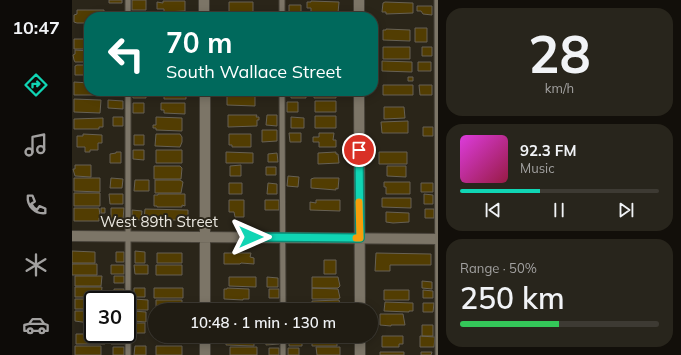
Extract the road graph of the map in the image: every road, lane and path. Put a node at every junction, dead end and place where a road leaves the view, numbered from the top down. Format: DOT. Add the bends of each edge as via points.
graph roads {
  1 [pos="128,0"];
  2 [pos="204,0"];
  3 [pos="282,0"];
  4 [pos="359,0"];
  5 [pos="437,0"];
  6 [pos="128,12"];
  7 [pos="204,12"];
  8 [pos="282,12"];
  9 [pos="359,12"];
  10 [pos="128,96"];
  11 [pos="205,96"];
  12 [pos="282,96"];
  13 [pos="359,96"];
  14 [pos="72,236"];
  15 [pos="128,236"];
  16 [pos="205,237"];
  17 [pos="283,237"];
  18 [pos="360,238"];
  19 [pos="438,239"];
  20 [pos="205,303"];
  21 [pos="283,303"];
  22 [pos="360,303"];
  23 [pos="205,343"];
  24 [pos="283,343"];
  25 [pos="360,343"];
  26 [pos="128,355"];
  27 [pos="205,355"];
  28 [pos="283,355"];
  29 [pos="360,355"];
  30 [pos="438,355"];
  1 -- 6 [label="lane"];
  2 -- 7 [label="street"];
  3 -- 8 [label="lane"];
  4 -- 9 [label="street"];
  5 -- 19 [label="lane"];
  10 -- 15 [label="lane"];
  11 -- 16 [label="street"];
  12 -- 17 [label="lane"];
  13 -- 18 [label="street"];
  14 -- 15 [label="street, West 89th Street"];
  15 -- 16 [label="street, West 89th Street"];
  15 -- 26 [label="lane"];
  16 -- 17 [label="street, West 89th Street"];
  16 -- 20 [label="street"];
  17 -- 18 [label="street, West 89th Street"];
  17 -- 21 [label="lane"];
  18 -- 19 [label="street, West 89th Street"];
  18 -- 22 [label="street"];
  19 -- 30 [label="lane"];
  23 -- 27 [label="street"];
  24 -- 28 [label="lane"];
  25 -- 29 [label="street"];
}
